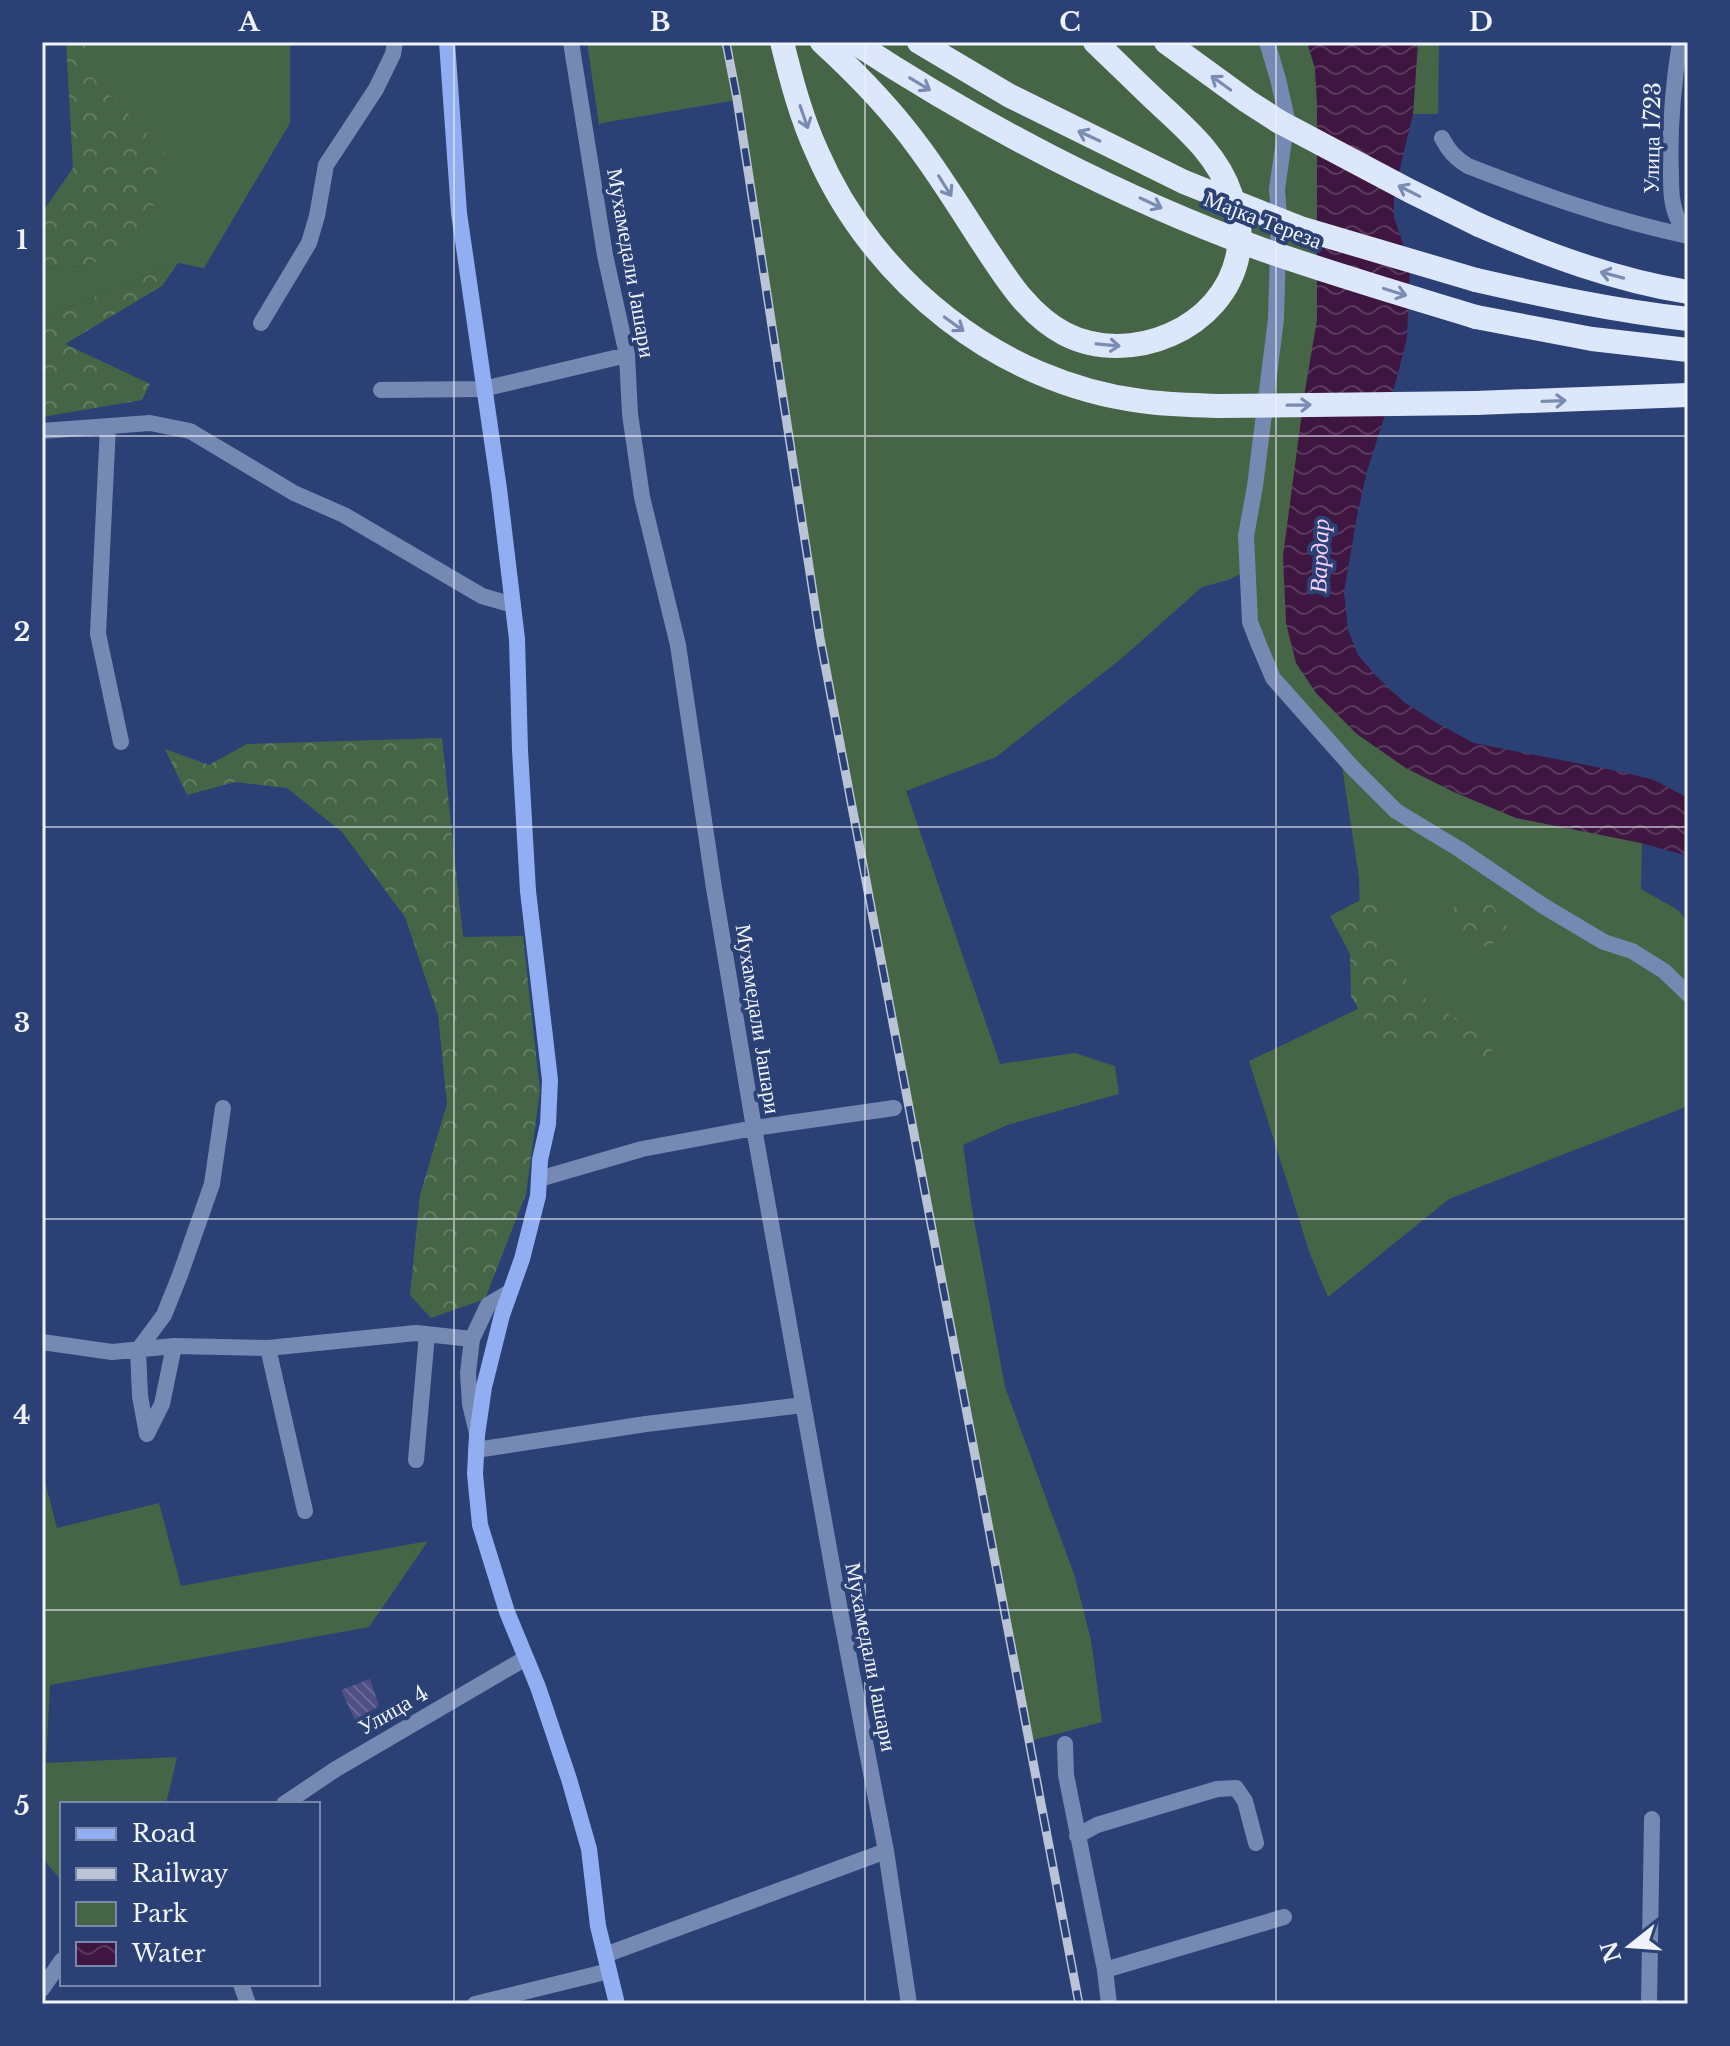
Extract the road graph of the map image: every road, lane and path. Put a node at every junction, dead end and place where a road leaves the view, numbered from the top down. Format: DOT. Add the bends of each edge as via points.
graph roads {
  1 [pos="395,42"];
  2 [pos="447,42"];
  3 [pos="571,42"];
  4 [pos="782,42"];
  5 [pos="822,42"];
  6 [pos="854,42"];
  7 [pos="919,42"];
  8 [pos="1095,42"];
  9 [pos="1166,42"];
  10 [pos="1267,42"];
  11 [pos="1680,42"];
  12 [pos="1442,138"];
  13 [pos="1688,234"];
  14 [pos="1688,292"];
  15 [pos="1688,319"];
  16 [pos="261,323"];
  17 [pos="1688,350"];
  18 [pos="627,355"];
  19 [pos="483,389"];
  20 [pos="381,390"];
  21 [pos="1688,395"];
  22 [pos="108,426"];
  23 [pos="42,431"];
  24 [pos="513,605"];
  25 [pos="121,742"];
  26 [pos="1688,994"];
  27 [pos="223,1108"];
  28 [pos="894,1108"];
  29 [pos="754,1128"];
  30 [pos="539,1179"];
  31 [pos="510,1292"];
  32 [pos="427,1334"];
  33 [pos="472,1339"];
  34 [pos="42,1342"];
  35 [pos="174,1346"];
  36 [pos="268,1348"];
  37 [pos="138,1350"];
  38 [pos="803,1405"];
  39 [pos="477,1443"];
  40 [pos="416,1460"];
  41 [pos="305,1511"];
  42 [pos="526,1658"];
  43 [pos="1065,1744"];
  44 [pos="287,1802"];
  45 [pos="1652,1819"];
  46 [pos="1077,1836"];
  47 [pos="1256,1843"];
  48 [pos="886,1851"];
  49 [pos="1284,1917"];
  50 [pos="60,1963"];
  51 [pos="607,1963"];
  52 [pos="1105,1970"];
  53 [pos="42,1989"];
  54 [pos="475,2004"];
  55 [pos="617,2004"];
  56 [pos="909,2004"];
  57 [pos="1109,2004"];
  58 [pos="1649,2004"];
  1 -- 16 [label="street" via="376,89 326,165 309,243"];
  2 -- 19 [label="main road" via="459,213"];
  3 -- 18 [label="street, Мухамедали Јашари" via="605,255"];
  4 -- 21 [label="highway, one-way, bridge" via="818,154 872,243 910,287 971,336 1055,378 1141,401 1221,406"];
  5 -- 8 [label="highway, one-way" via="898,120 1011,285 1038,315 1065,334 1099,345 1135,346 1186,326 1212,303 1234,270 1239,232 1231,194 1209,154"];
  6 -- 17 [label="highway, Мајка Тереза, one-way, bridge" via="1008,134 1164,210 1258,248 1476,317"];
  15 -- 7 [label="highway, Мајка Тереза, one-way, bridge" via="1551,298 1300,228 1184,182 1010,96"];
  14 -- 9 [label="highway, one-way, bridge" via="1583,267 1479,225 1278,121"];
  10 -- 26 [label="street" via="1287,119 1277,189 1276,319 1246,536 1250,622 1273,678 1396,811 1545,907 1664,971"];
  11 -- 13 [label="street, Улица 1723" via="1672,102 1671,182 1672,202"];
  12 -- 13 [label="street" via="1456,159 1476,169 1637,225"];
  18 -- 19 [label="street"];
  18 -- 29 [label="street, Мухамедали Јашари" via="642,497 678,645"];
  19 -- 20 [label="street"];
  19 -- 24 [label="main road"];
  22 -- 23 [label="street"];
  22 -- 24 [label="street" via="150,423 190,431 482,596"];
  22 -- 25 [label="street" via="98,634"];
  24 -- 30 [label="main road" via="528,891 550,1080"];
  27 -- 37 [label="street" via="212,1184 164,1315"];
  28 -- 29 [label="street"];
  29 -- 30 [label="street" via="642,1149"];
  29 -- 38 [label="street, Мухамедали Јашари"];
  30 -- 31 [label="main road"];
  31 -- 33 [label="street" via="488,1305"];
  31 -- 39 [label="main road" via="484,1387"];
  32 -- 33 [label="street"];
  32 -- 36 [label="street"];
  32 -- 40 [label="street"];
  33 -- 39 [label="street" via="468,1373"];
  34 -- 37 [label="street" via="112,1352"];
  35 -- 36 [label="street"];
  35 -- 37 [label="street"];
  35 -- 37 [label="street" via="162,1404 147,1434"];
  36 -- 41 [label="street"];
  38 -- 39 [label="street"];
  38 -- 48 [label="street, Мухамедали Јашари"];
  39 -- 42 [label="main road" via="480,1525"];
  42 -- 44 [label="street, Улица 4"];
  42 -- 51 [label="main road" via="589,1849"];
  43 -- 46 [label="street"];
  45 -- 58 [label="street"];
  46 -- 47 [label="street" via="1097,1825 1236,1788 1245,1801"];
  46 -- 52 [label="street"];
  48 -- 51 [label="street"];
  48 -- 56 [label="street, Мухамедали Јашари"];
  49 -- 52 [label="street"];
  50 -- 53 [label="street"];
  51 -- 54 [label="street"];
  51 -- 55 [label="main road"];
  52 -- 57 [label="street"];
}
